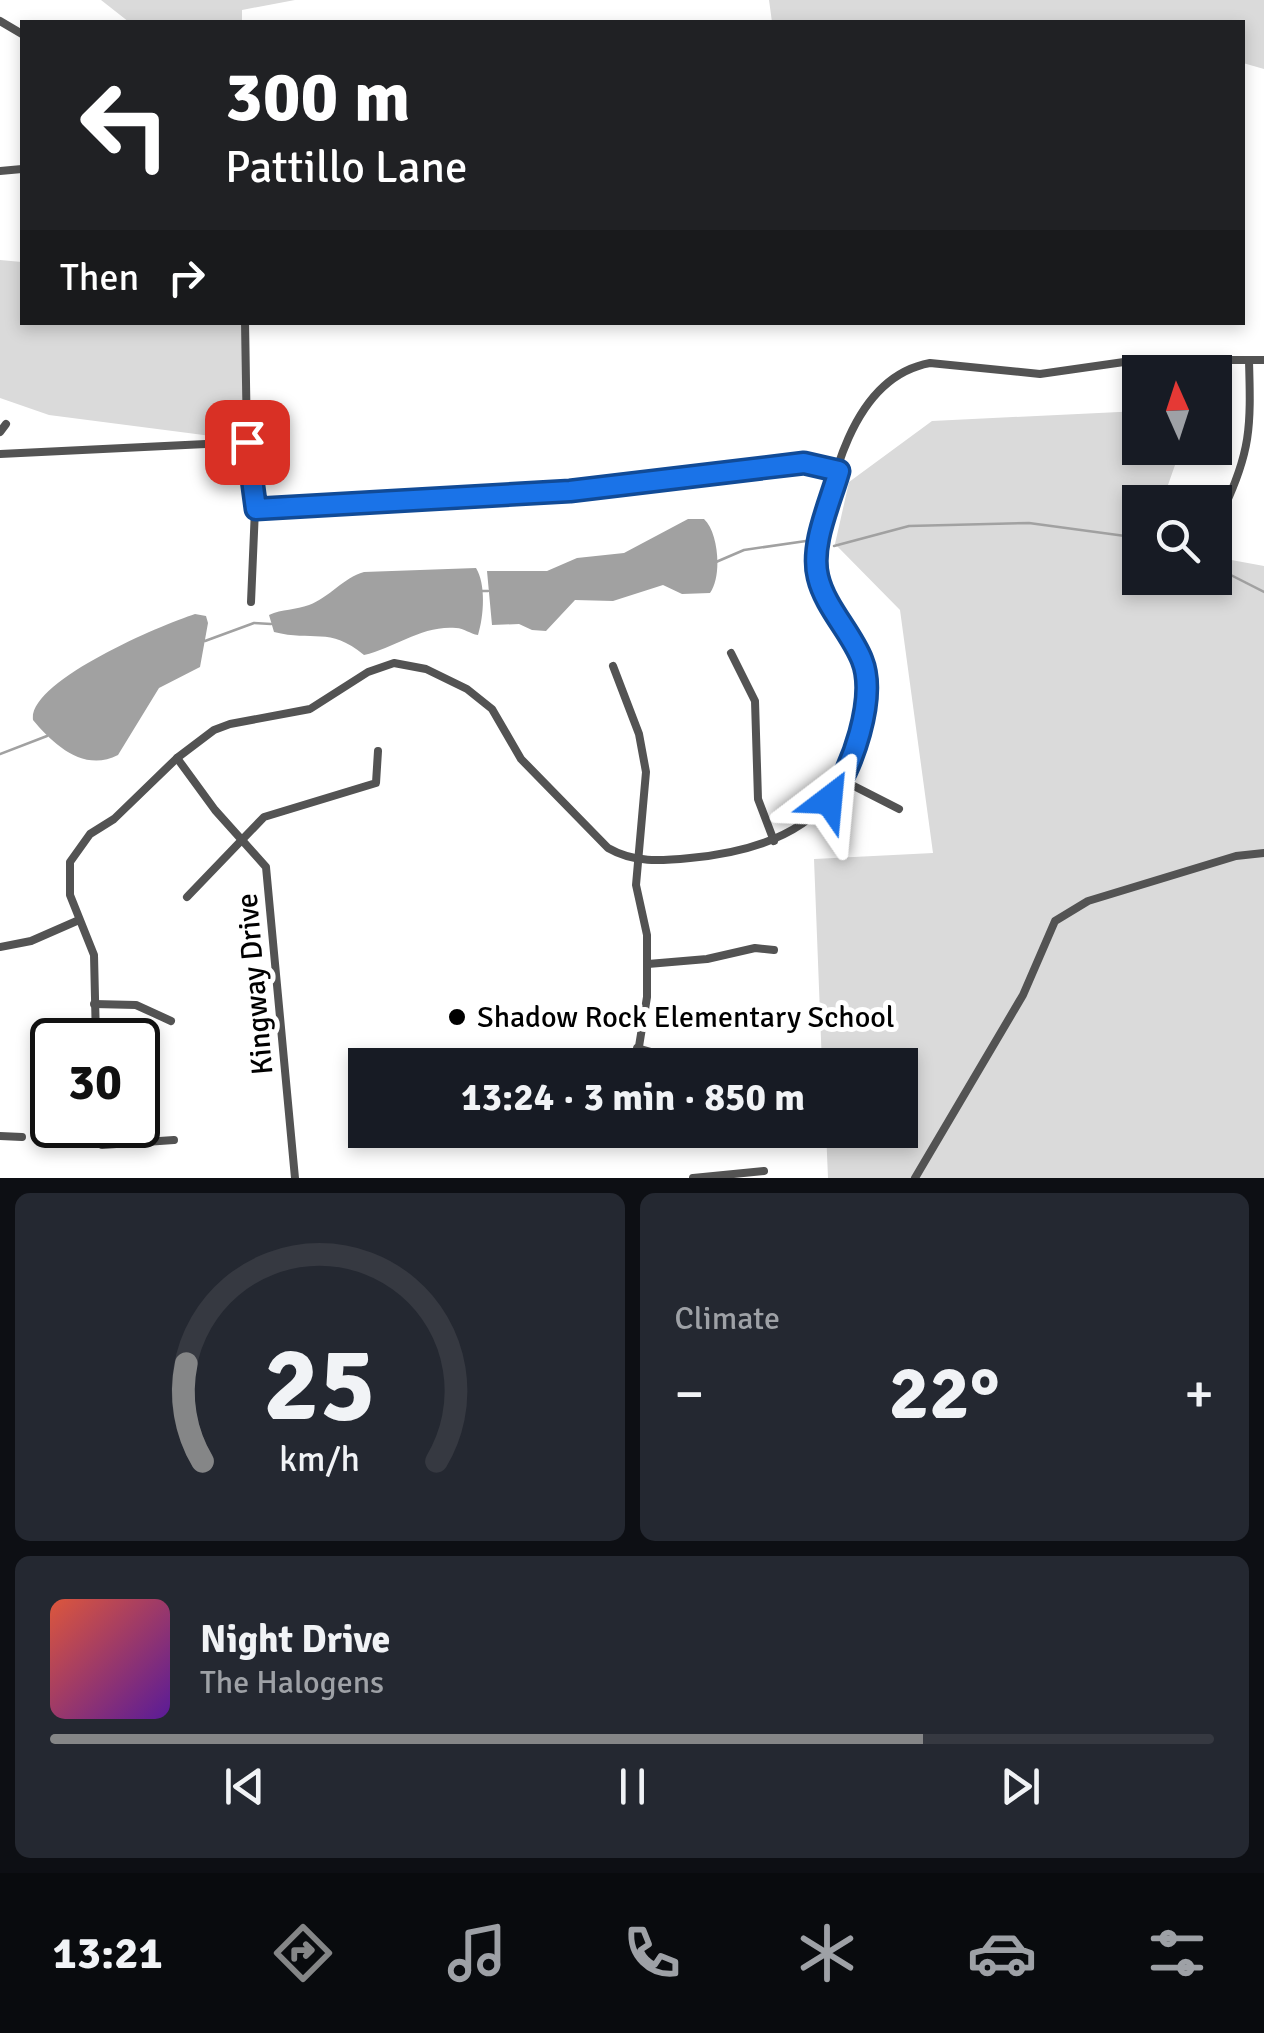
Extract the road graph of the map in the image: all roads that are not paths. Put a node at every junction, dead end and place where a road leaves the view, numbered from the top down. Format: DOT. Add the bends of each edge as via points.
graph roads {
  1 [pos="245,325"];
  2 [pos="1264,360"];
  3 [pos="1249,361"];
  4 [pos="247,442"];
  5 [pos="0,454"];
  6 [pos="839,471"];
  7 [pos="1232,491"];
  8 [pos="256,509"];
  9 [pos="251,602"];
  10 [pos="731,653"];
  11 [pos="613,666"];
  12 [pos="378,751"];
  13 [pos="177,758"];
  14 [pos="844,781"];
  15 [pos="898,809"];
  16 [pos="241,838"];
  17 [pos="774,841"];
  18 [pos="1264,854"];
  19 [pos="638,860"];
  20 [pos="187,897"];
  21 [pos="79,920"];
  22 [pos="0,947"];
  23 [pos="774,950"];
  24 [pos="648,964"];
  25 [pos="94,1004"];
  26 [pos="95,1018"];
  27 [pos="170,1021"];
  28 [pos="636,1048"];
  29 [pos="0,1136"];
  30 [pos="22,1136"];
  31 [pos="174,1140"];
  32 [pos="160,1141"];
  33 [pos="764,1172"];
  34 [pos="295,1178"];
  35 [pos="693,1178"];
  36 [pos="915,1178"];
  1 -- 4 [label="street"];
  2 -- 3 [label="street"];
  3 -- 6 [label="street" via="1138,360 1040,374 912,366 878,388 849,434"];
  3 -- 7 [label="street" via="1251,433"];
  4 -- 5 [label="street"];
  4 -- 8 [label="street"];
  6 -- 8 [label="street" via="804,463 570,491"];
  6 -- 14 [label="street" via="816,560 818,580 864,665 857,746"];
  8 -- 9 [label="street"];
  10 -- 17 [label="street" via="755,702 758,799"];
  11 -- 19 [label="street" via="644,755"];
  12 -- 16 [label="street" via="376,783 278,810"];
  13 -- 16 [label="street, Kingway Drive"];
  13 -- 19 [label="street" via="214,730 310,709 368,672 409,664 479,697 530,770 608,848"];
  13 -- 21 [label="street" via="76,850 68,881"];
  14 -- 15 [label="street"];
  14 -- 17 [label="street" via="802,825"];
  16 -- 20 [label="street"];
  16 -- 34 [label="street, Kingway Drive" via="268,876"];
  17 -- 19 [label="street" via="736,854"];
  18 -- 36 [label="street" via="1236,856 1088,901 1055,920 1024,995"];
  19 -- 24 [label="street"];
  21 -- 22 [label="street"];
  21 -- 25 [label="street" via="94,955"];
  23 -- 24 [label="street"];
  24 -- 28 [label="street"];
  25 -- 26 [label="street"];
  25 -- 27 [label="street" via="136,1004"];
  29 -- 30 [label="street"];
  31 -- 32 [label="street"];
  33 -- 35 [label="street"];
}
